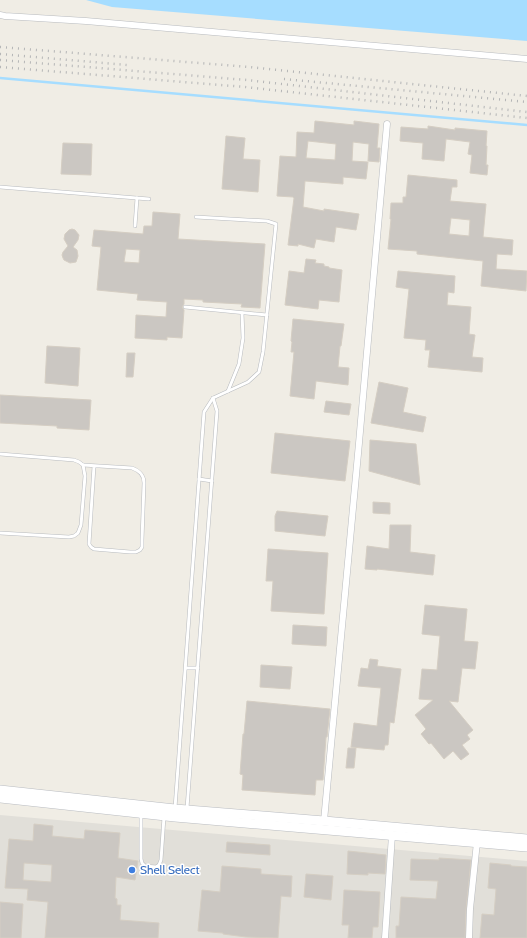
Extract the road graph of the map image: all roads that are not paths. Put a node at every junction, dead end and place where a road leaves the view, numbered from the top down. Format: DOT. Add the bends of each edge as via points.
graph roads {
  1 [pos="0,15"];
  2 [pos="527,59"];
  3 [pos="387,124"];
  4 [pos="0,187"];
  5 [pos="137,198"];
  6 [pos="149,199"];
  7 [pos="196,217"];
  8 [pos="135,226"];
  9 [pos="185,307"];
  10 [pos="242,313"];
  11 [pos="267,315"];
  12 [pos="228,391"];
  13 [pos="213,398"];
  14 [pos="0,454"];
  15 [pos="83,465"];
  16 [pos="94,466"];
  17 [pos="199,480"];
  18 [pos="212,481"];
  19 [pos="0,533"];
  20 [pos="186,668"];
  21 [pos="198,668"];
  22 [pos="0,790"];
  23 [pos="0,798"];
  24 [pos="141,813"];
  25 [pos="175,813"];
  26 [pos="187,814"];
  27 [pos="164,816"];
  28 [pos="323,825"];
  29 [pos="392,835"];
  30 [pos="527,839"];
  31 [pos="478,842"];
  32 [pos="527,847"];
  33 [pos="385,938"];
  34 [pos="469,938"];
  1 -- 2 [label="street"];
  3 -- 28 [label="street"];
  4 -- 5 [label="lane"];
  5 -- 6 [label="lane"];
  5 -- 8 [label="lane"];
  7 -- 11 [label="lane" via="267,221 276,224"];
  9 -- 10 [label="lane"];
  10 -- 11 [label="lane"];
  10 -- 12 [label="lane" via="243,338 239,364"];
  11 -- 12 [label="lane" via="259,372 248,382"];
  12 -- 13 [label="lane"];
  13 -- 17 [label="lane" via="204,412"];
  13 -- 18 [label="lane" via="218,411"];
  14 -- 15 [label="lane" via="74,460"];
  15 -- 16 [label="lane"];
  15 -- 19 [label="lane" via="82,518 78,533 69,537"];
  16 -- 16 [label="lane" via="132,468 143,475 140,550 130,552 91,547"];
  17 -- 18 [label="lane"];
  17 -- 20 [label="lane"];
  18 -- 21 [label="lane"];
  20 -- 21 [label="lane"];
  20 -- 25 [label="lane"];
  21 -- 26 [label="lane"];
  22 -- 25 [label="main road"];
  23 -- 24 [label="main road"];
  24 -- 27 [label="main road"];
  24 -- 27 [label="lane" via="141,859 145,866 156,867 161,860"];
  25 -- 26 [label="main road"];
  25 -- 27 [label="main road"];
  26 -- 28 [label="main road"];
  28 -- 29 [label="main road"];
  28 -- 30 [label="main road"];
  29 -- 31 [label="main road"];
  29 -- 33 [label="street"];
  31 -- 32 [label="main road"];
  31 -- 34 [label="street"];
}
